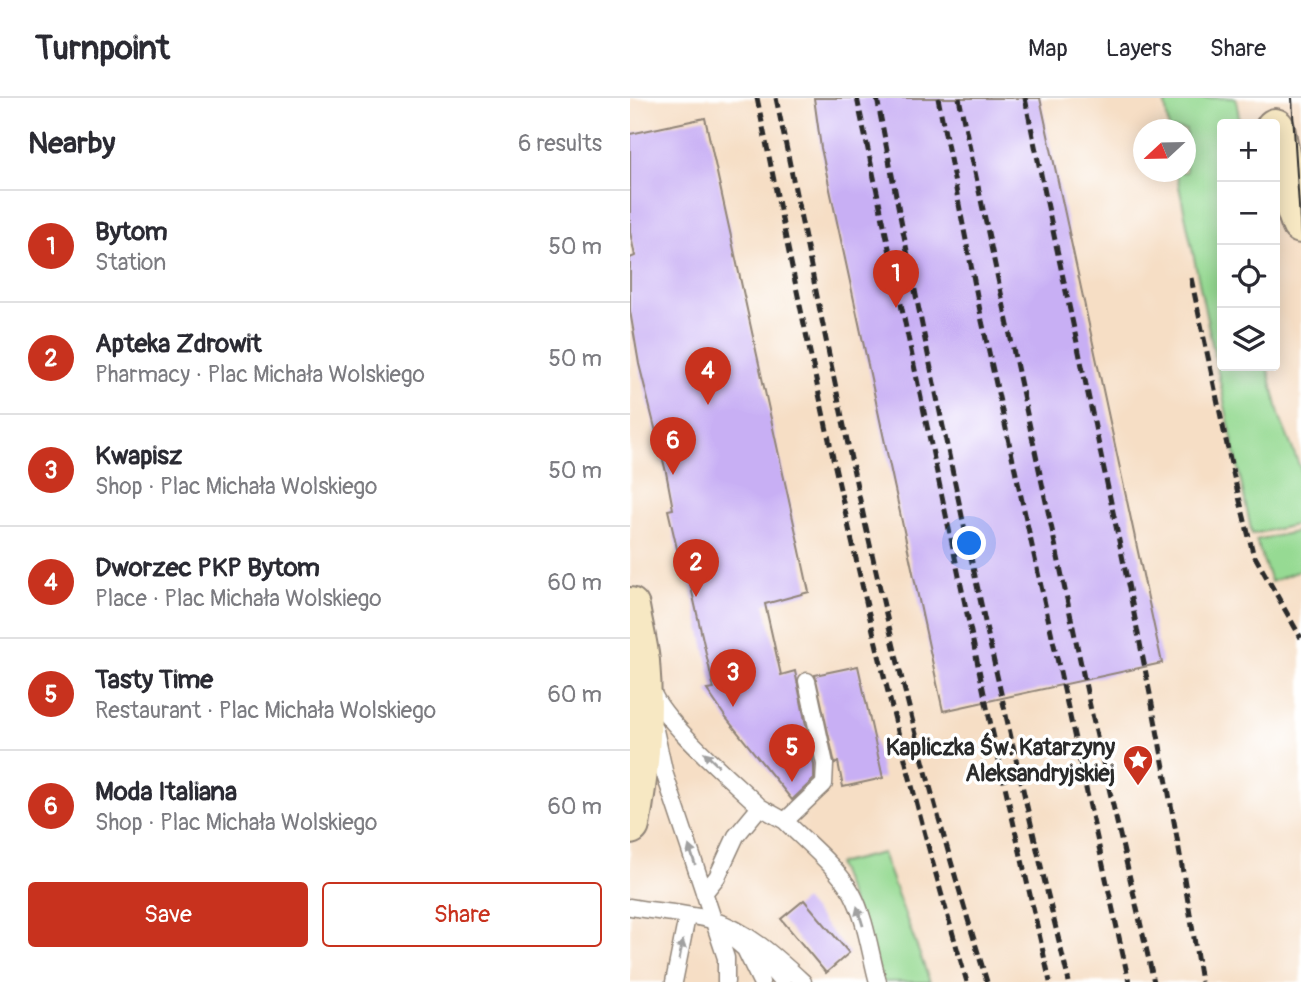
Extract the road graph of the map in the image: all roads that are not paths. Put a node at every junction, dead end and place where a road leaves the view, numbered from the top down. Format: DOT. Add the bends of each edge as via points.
graph roads {
  1 [pos="1272,98"];
  2 [pos="1274,119"];
  3 [pos="1280,155"];
  4 [pos="1301,224"];
  5 [pos="630,607"];
  6 [pos="639,660"];
  7 [pos="807,681"];
  8 [pos="760,807"];
  9 [pos="785,821"];
  10 [pos="630,825"];
  11 [pos="704,892"];
  12 [pos="630,907"];
  13 [pos="687,917"];
  14 [pos="713,920"];
  15 [pos="674,982"];
  16 [pos="726,982"];
  17 [pos="761,982"];
  18 [pos="782,982"];
  19 [pos="803,982"];
  20 [pos="878,982"];
  1 -- 2 [label="main road"];
  3 -- 4 [label="main road"];
  5 -- 6 [label="main road"];
  8 -- 6 [label="lane, one-way" via="655,700"];
  6 -- 10 [label="main road" via="640,755"];
  11 -- 6 [label="lane, one-way" via="665,775"];
  7 -- 9 [label="lane" via="825,764 824,784"];
  8 -- 9 [label="lane"];
  8 -- 11 [label="lane" via="736,836 717,877"];
  20 -- 9 [label="lane, one-way" via="853,895"];
  11 -- 14 [label="lane"];
  12 -- 13 [label="lane"];
  13 -- 14 [label="lane"];
  15 -- 13 [label="lane, one-way"];
  14 -- 16 [label="lane" via="726,958"];
  14 -- 17 [label="lane" via="745,949"];
  14 -- 18 [label="lane" via="753,948"];
  14 -- 19 [label="lane" via="773,955"];
}
